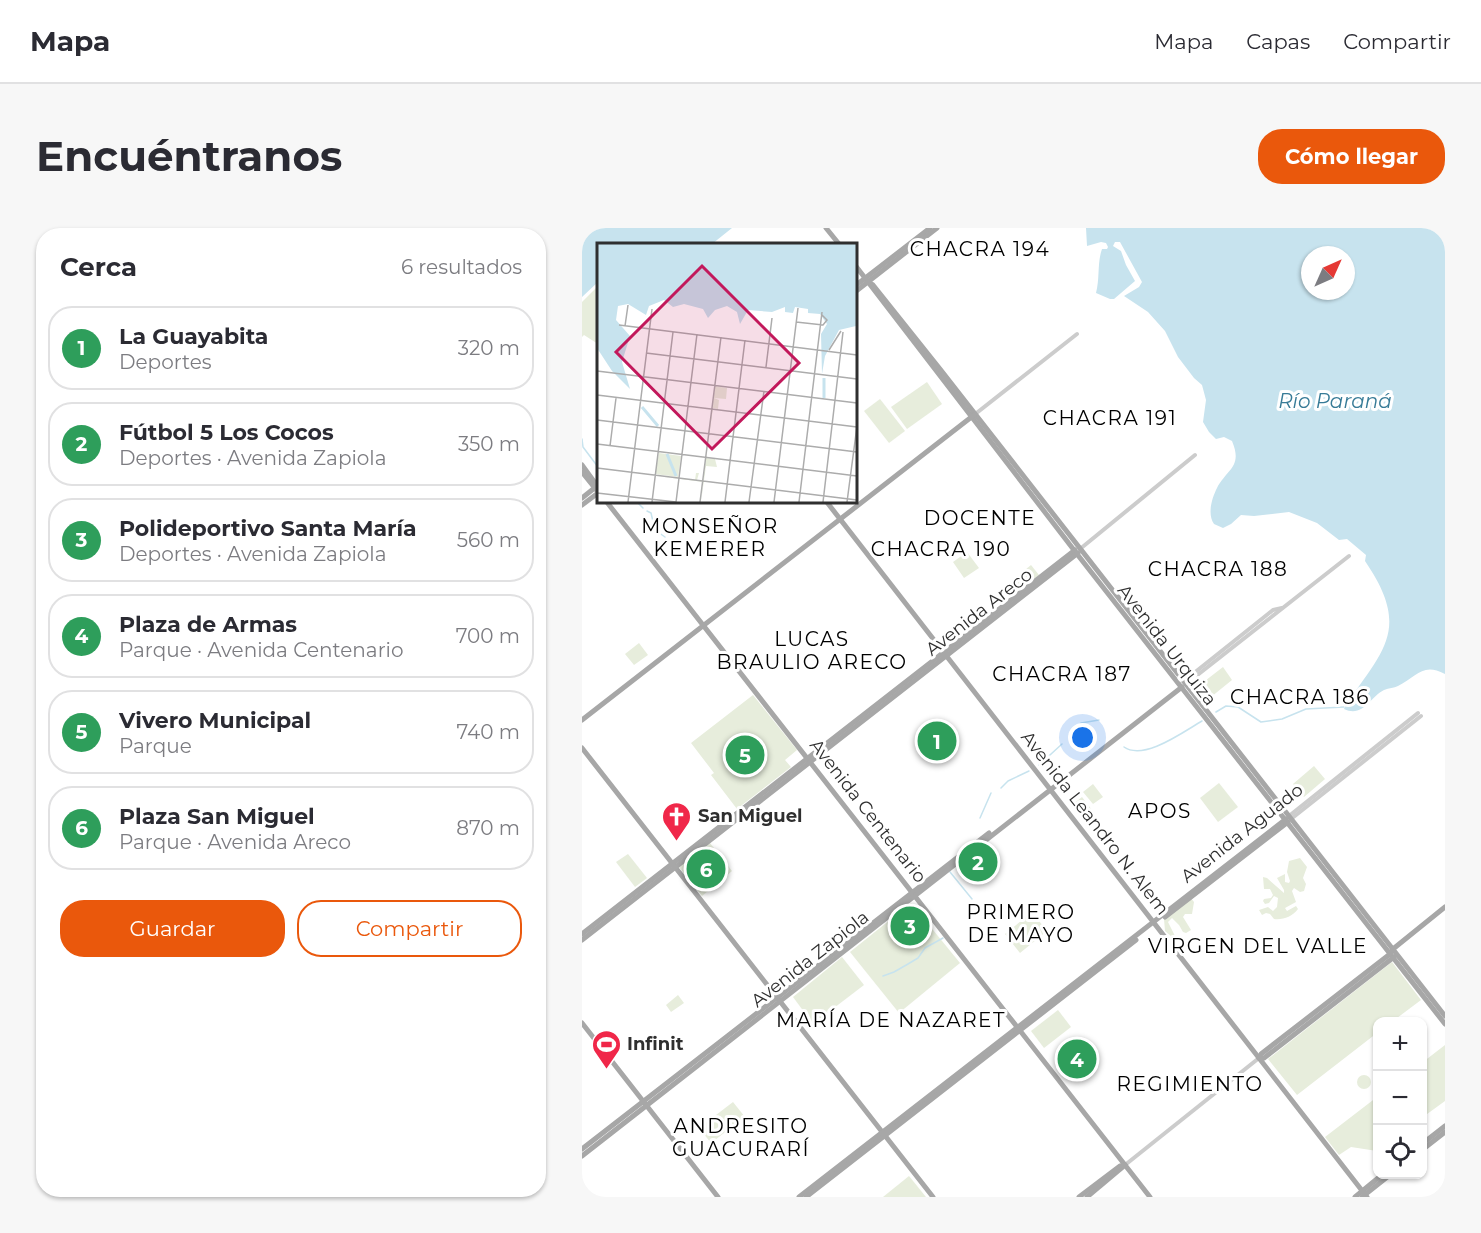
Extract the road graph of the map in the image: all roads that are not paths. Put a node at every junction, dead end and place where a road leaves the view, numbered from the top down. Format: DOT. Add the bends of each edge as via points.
graph roads {
  1 [pos="826,228"];
  2 [pos="930,228"];
  3 [pos="937,228"];
  4 [pos="838,243"];
  5 [pos="856,266"];
  6 [pos="866,280"];
  7 [pos="856,285"];
  8 [pos="856,291"];
  9 [pos="1077,334"];
  10 [pos="974,415"];
  11 [pos="1195,455"];
  12 [pos="582,465"];
  13 [pos="582,472"];
  14 [pos="597,487"];
  15 [pos="597,487"];
  16 [pos="597,489"];
  17 [pos="597,489"];
  18 [pos="582,498"];
  19 [pos="607,502"];
  20 [pos="827,502"];
  21 [pos="582,506"];
  22 [pos="840,519"];
  23 [pos="1077,551"];
  24 [pos="1349,556"];
  25 [pos="704,625"];
  26 [pos="945,654"];
  27 [pos="1183,684"];
  28 [pos="1420,714"];
  29 [pos="582,720"];
  30 [pos="582,748"];
  31 [pos="809,760"];
  32 [pos="1050,789"];
  33 [pos="1288,819"];
  34 [pos="674,866"];
  35 [pos="914,895"];
  36 [pos="1445,907"];
  37 [pos="1154,923"];
  38 [pos="582,934"];
  39 [pos="582,940"];
  40 [pos="1393,954"];
  41 [pos="779,999"];
  42 [pos="1445,1016"];
  43 [pos="582,1023"];
  44 [pos="1445,1024"];
  45 [pos="1018,1028"];
  46 [pos="1259,1058"];
  47 [pos="645,1103"];
  48 [pos="1445,1126"];
  49 [pos="1445,1132"];
  50 [pos="884,1134"];
  51 [pos="1427,1140"];
  52 [pos="1427,1146"];
  53 [pos="582,1149"];
  54 [pos="582,1156"];
  55 [pos="1125,1165"];
  56 [pos="1379,1179"];
  57 [pos="1385,1179"];
  58 [pos="1365,1195"];
  59 [pos="718,1197"];
  60 [pos="799,1197"];
  61 [pos="806,1197"];
  62 [pos="933,1197"];
  63 [pos="1079,1197"];
  64 [pos="1087,1197"];
  65 [pos="1150,1197"];
  66 [pos="1355,1197"];
  1 -- 4 [label="main road"];
  2 -- 6 [label="main road"];
  3 -- 6 [label="main road"];
  5 -- 6 [label="main road, Avenida Urquiza"];
  6 -- 7 [label="main road"];
  6 -- 8 [label="main road"];
  6 -- 10 [label="main road, Avenida Urquiza"];
  9 -- 10 [label="street"];
  10 -- 22 [label="main road"];
  10 -- 23 [label="main road, Avenida Urquiza"];
  11 -- 23 [label="street, Avenida Areco"];
  12 -- 14 [label="main road"];
  13 -- 15 [label="main road"];
  16 -- 18 [label="main road"];
  17 -- 21 [label="main road"];
  19 -- 25 [label="main road, Avenida Centenario"];
  20 -- 22 [label="main road, Avenida Leandro N. Alem"];
  22 -- 25 [label="main road"];
  22 -- 26 [label="main road, Avenida Leandro N. Alem"];
  23 -- 26 [label="main road, Avenida Areco"];
  23 -- 27 [label="main road, Avenida Urquiza"];
  24 -- 27 [label="street, Avenida Zapiola"];
  25 -- 29 [label="main road"];
  25 -- 31 [label="main road, Avenida Centenario"];
  26 -- 31 [label="main road, Avenida Areco"];
  26 -- 32 [label="main road, Avenida Leandro N. Alem"];
  27 -- 32 [label="main road, Avenida Zapiola"];
  27 -- 33 [label="main road, Avenida Urquiza"];
  28 -- 33 [label="street, Avenida Aguado"];
  30 -- 34 [label="main road"];
  31 -- 34 [label="main road, Avenida Areco"];
  31 -- 35 [label="main road, Avenida Centenario"];
  32 -- 35 [label="main road, Avenida Zapiola"];
  32 -- 37 [label="main road, Avenida Leandro N. Alem"];
  33 -- 37 [label="main road, Avenida Aguado"];
  33 -- 40 [label="main road, Avenida Urquiza"];
  34 -- 38 [label="main road, Avenida Areco"];
  34 -- 39 [label="main road, Avenida Areco"];
  34 -- 41 [label="main road"];
  35 -- 41 [label="main road, Avenida Zapiola"];
  35 -- 45 [label="main road, Avenida Centenario"];
  36 -- 40 [label="main road"];
  37 -- 45 [label="main road, Avenida Aguado"];
  37 -- 46 [label="main road, Avenida Leandro N. Alem"];
  40 -- 42 [label="main road, Avenida Urquiza"];
  40 -- 44 [label="main road, Avenida Urquiza"];
  40 -- 46 [label="main road"];
  41 -- 47 [label="main road, Avenida Zapiola"];
  41 -- 50 [label="main road"];
  43 -- 47 [label="main road"];
  45 -- 50 [label="main road, Avenida Aguado"];
  45 -- 55 [label="main road, Avenida Centenario"];
  46 -- 55 [label="street"];
  46 -- 58 [label="main road, Avenida Leandro N. Alem"];
  47 -- 53 [label="main road, Avenida Zapiola"];
  47 -- 54 [label="main road, Avenida Zapiola"];
  47 -- 59 [label="main road"];
  48 -- 51 [label="main road"];
  49 -- 52 [label="main road"];
  50 -- 60 [label="main road, Avenida Aguado"];
  50 -- 61 [label="main road, Avenida Aguado"];
  50 -- 62 [label="main road"];
  55 -- 63 [label="main road"];
  55 -- 64 [label="main road"];
  55 -- 65 [label="main road, Avenida Centenario"];
  56 -- 58 [label="main road"];
  57 -- 58 [label="main road"];
  58 -- 66 [label="main road"];
}
